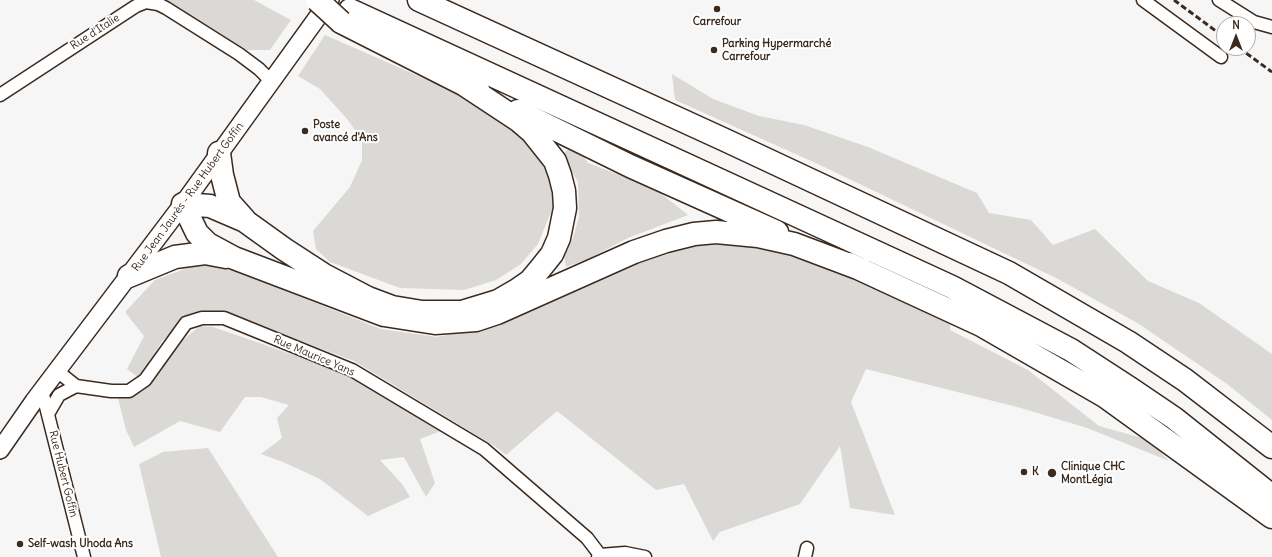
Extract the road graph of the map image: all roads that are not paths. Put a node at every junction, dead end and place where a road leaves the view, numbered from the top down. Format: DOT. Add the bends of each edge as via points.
graph roads {
  1 [pos="317,0"];
  2 [pos="326,0"];
  3 [pos="330,0"];
  4 [pos="420,0"];
  5 [pos="1143,0"];
  6 [pos="1219,0"];
  7 [pos="345,16"];
  8 [pos="1272,27"];
  9 [pos="1221,57"];
  10 [pos="272,82"];
  11 [pos="465,85"];
  12 [pos="0,95"];
  13 [pos="219,153"];
  14 [pos="183,204"];
  15 [pos="246,221"];
  16 [pos="234,258"];
  17 [pos="863,270"];
  18 [pos="130,276"];
  19 [pos="57,372"];
  20 [pos="76,386"];
  21 [pos="42,391"];
  22 [pos="48,414"];
  23 [pos="1272,447"];
  24 [pos="0,450"];
  25 [pos="1221,480"];
  26 [pos="1272,496"];
  27 [pos="1272,517"];
  28 [pos="1272,526"];
  29 [pos="599,556"];
  30 [pos="84,557"];
  31 [pos="645,557"];
  1 -- 7 [label="highway, bridge"];
  2 -- 7 [label="highway"];
  3 -- 10 [label="main road, Rue Jean Jaurès - Rue Hubert Goffin"];
  4 -- 23 [label="highway" via="1008,273 1128,342 1185,380"];
  5 -- 9 [label="street"];
  6 -- 8 [label="street" via="1254,22"];
  7 -- 11 [label="highway"];
  7 -- 26 [label="highway" via="952,287 1071,350 1131,389 1174,418"];
  10 -- 12 [label="street, Rue d'Italie" via="239,54 166,8 146,2"];
  10 -- 13 [label="main road, Rue Jean Jaurès - Rue Hubert Goffin"];
  11 -- 15 [label="highway" via="532,132 555,161 560,175 565,208 559,238 544,264 530,281 517,290 498,301 462,312 422,312 392,307 368,298 324,275"];
  11 -- 17 [label="highway" via="630,166"];
  13 -- 14 [label="main road, Rue Jean Jaurès - Rue Hubert Goffin"];
  13 -- 15 [label="highway" via="229,202"];
  14 -- 15 [label="highway" via="210,206"];
  14 -- 16 [label="highway" via="197,233 208,244"];
  14 -- 18 [label="main road, Rue Jean Jaurès - Rue Hubert Goffin"];
  16 -- 17 [label="highway" via="384,315 435,323 476,320 497,313 634,252 694,234 716,232 758,236 794,244"];
  16 -- 18 [label="highway" via="205,253 191,254 175,257"];
  17 -- 25 [label="highway" via="974,322 1038,357 1106,397"];
  18 -- 19 [label="main road, Rue Jean Jaurès - Rue Hubert Goffin"];
  19 -- 20 [label="street, Rue Maurice Yans"];
  19 -- 21 [label="main road, Rue Jean Jaurès - Rue Hubert Goffin"];
  20 -- 22 [label="street" via="59,395"];
  20 -- 29 [label="street, Rue Maurice Yans" via="129,391 145,380 186,323 202,318 224,318 352,370 484,448 587,538"];
  21 -- 22 [label="street, Rue Hubert Goffin"];
  21 -- 24 [label="main road, Rue Jean Jaurès - Rue Hubert Goffin"];
  22 -- 30 [label="street, Rue Hubert Goffin"];
  25 -- 27 [label="highway"];
  25 -- 28 [label="highway"];
  29 -- 31 [label="street" via="625,553"];
}
